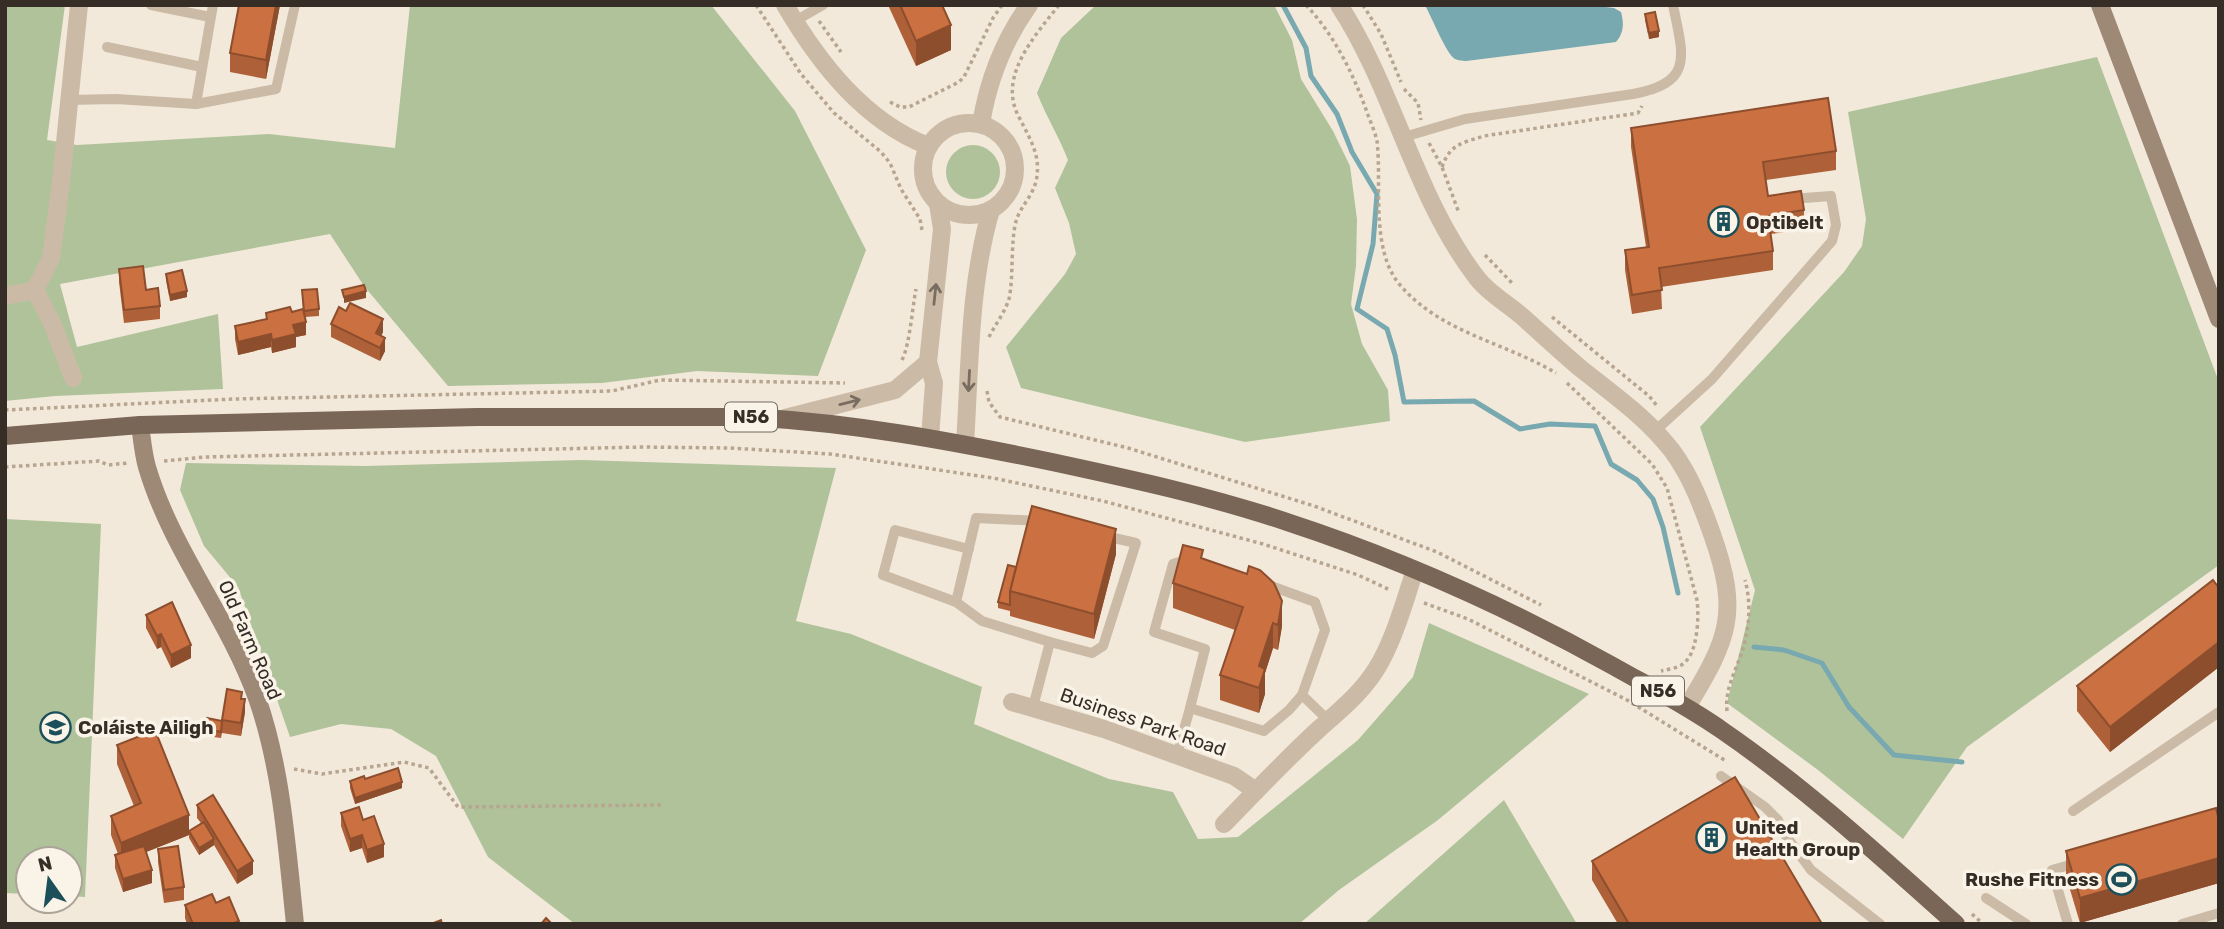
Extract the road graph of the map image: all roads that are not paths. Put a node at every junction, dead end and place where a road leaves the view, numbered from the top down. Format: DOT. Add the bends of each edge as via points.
graph roads {
  1 [pos="79,5"];
  2 [pos="151,5"];
  3 [pos="213,5"];
  4 [pos="295,5"];
  5 [pos="785,5"];
  6 [pos="823,5"];
  7 [pos="1030,5"];
  8 [pos="1339,5"];
  9 [pos="1673,5"];
  10 [pos="2100,5"];
  11 [pos="210,17"];
  12 [pos="795,22"];
  13 [pos="107,47"];
  14 [pos="202,67"];
  15 [pos="68,100"];
  16 [pos="196,104"];
  17 [pos="981,124"];
  18 [pos="1404,137"];
  19 [pos="928,146"];
  20 [pos="1774,201"];
  21 [pos="938,204"];
  22 [pos="991,210"];
  23 [pos="35,290"];
  24 [pos="5,296"];
  25 [pos="2219,319"];
  26 [pos="928,362"];
  27 [pos="73,378"];
  28 [pos="784,419"];
  29 [pos="140,425"];
  30 [pos="1654,431"];
  31 [pos="5,436"];
  32 [pos="930,438"];
  33 [pos="965,444"];
  34 [pos="1050,523"];
  35 [pos="1099,535"];
  36 [pos="969,549"];
  37 [pos="1205,562"];
  38 [pos="1415,570"];
  39 [pos="1254,580"];
  40 [pos="956,602"];
  41 [pos="1050,642"];
  42 [pos="1301,695"];
  43 [pos="1012,702"];
  44 [pos="1032,707"];
  45 [pos="1687,707"];
  46 [pos="1189,708"];
  47 [pos="2219,712"];
  48 [pos="1329,721"];
  49 [pos="1177,755"];
  50 [pos="1721,776"];
  51 [pos="1256,791"];
  52 [pos="2073,811"];
  53 [pos="1224,824"];
  54 [pos="2091,859"];
  55 [pos="1986,898"];
  56 [pos="2219,913"];
  57 [pos="295,924"];
  58 [pos="1880,924"];
  59 [pos="1956,924"];
  60 [pos="2026,924"];
  61 [pos="2068,924"];
  62 [pos="2182,924"];
  1 -- 15 [label="street"];
  2 -- 11 [label="lane"];
  3 -- 11 [label="lane"];
  4 -- 16 [label="lane" via="276,89"];
  5 -- 12 [label="street"];
  6 -- 12 [label="lane"];
  7 -- 17 [label="street" via="999,59"];
  8 -- 18 [label="street" via="1360,39"];
  9 -- 18 [label="lane" via="1682,59 1667,83 1649,91 1465,119"];
  10 -- 25 [label="street"];
  11 -- 14 [label="lane"];
  12 -- 19 [label="street" via="852,96 913,141"];
  13 -- 14 [label="lane"];
  14 -- 16 [label="lane"];
  15 -- 16 [label="lane"];
  15 -- 23 [label="street" via="51,258"];
  17 -- 19 [label="street" via="950,126"];
  17 -- 22 [label="street" via="1006,140 1016,169 1011,188"];
  18 -- 30 [label="street" via="1450,239 1479,281"];
  19 -- 21 [label="street" via="923,177"];
  20 -- 30 [label="lane" via="1832,196 1836,225 1832,241 1712,379"];
  21 -- 22 [label="street" via="964,215"];
  26 -- 21 [label="street, one-way" via="942,229"];
  22 -- 33 [label="street, one-way" via="981,244 972,316"];
  23 -- 24 [label="street"];
  23 -- 27 [label="street"];
  28 -- 26 [label="street, one-way" via="895,390"];
  26 -- 32 [label="street" via="934,383"];
  28 -- 29 [label="main road, N56" via="477,417"];
  28 -- 32 [label="main road, N56"];
  29 -- 31 [label="main road, N56"];
  29 -- 57 [label="street, Old Farm Road" via="146,462 170,524 228,631 257,698 275,765"];
  30 -- 45 [label="street" via="1692,484 1727,587 1727,624 1716,659"];
  32 -- 33 [label="main road, N56"];
  33 -- 38 [label="main road, N56" via="1151,484 1286,521"];
  34 -- 36 [label="lane" via="976,518"];
  35 -- 41 [label="lane" via="1136,543 1103,646 1092,653"];
  36 -- 40 [label="lane"];
  36 -- 40 [label="lane" via="895,530 883,575"];
  37 -- 46 [label="lane" via="1192,558 1173,564 1154,632 1205,649"];
  38 -- 45 [label="main road, N56" via="1560,637"];
  38 -- 48 [label="street" via="1381,661 1345,708"];
  39 -- 42 [label="lane" via="1315,601 1325,630"];
  40 -- 41 [label="lane" via="982,621"];
  41 -- 44 [label="lane"];
  42 -- 46 [label="lane" via="1264,731"];
  42 -- 48 [label="lane"];
  43 -- 44 [label="street, Business Park Road"];
  44 -- 49 [label="street, Business Park Road"];
  45 -- 59 [label="main road, N56" via="1829,812"];
  46 -- 49 [label="lane"];
  47 -- 52 [label="lane"];
  48 -- 51 [label="street"];
  49 -- 51 [label="street, Business Park Road" via="1234,776"];
  50 -- 58 [label="lane" via="1778,820 1811,870"];
  51 -- 53 [label="street"];
  54 -- 61 [label="lane" via="2052,870"];
  55 -- 60 [label="lane"];
  56 -- 62 [label="lane"];
}
